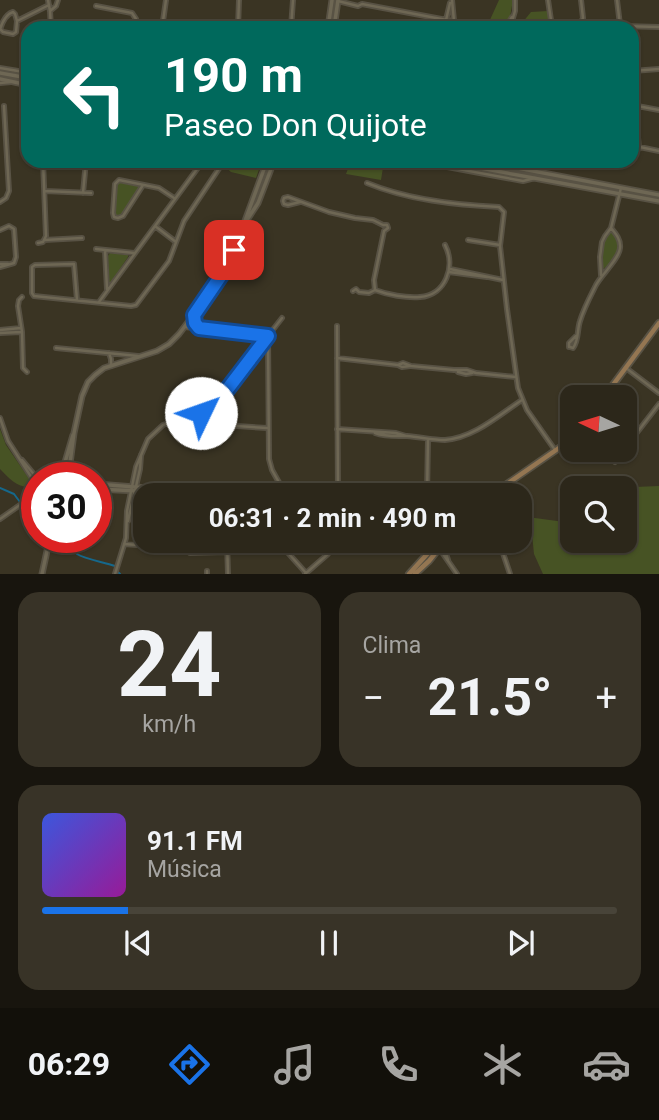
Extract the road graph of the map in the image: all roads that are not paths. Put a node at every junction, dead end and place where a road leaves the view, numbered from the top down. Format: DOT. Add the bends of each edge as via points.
graph roads {
  1 [pos="48,0"];
  2 [pos="58,0"];
  3 [pos="166,0"];
  4 [pos="239,0"];
  5 [pos="293,0"];
  6 [pos="332,0"];
  7 [pos="451,0"];
  8 [pos="515,0"];
  9 [pos="548,0"];
  10 [pos="581,0"];
  11 [pos="617,0"];
  12 [pos="338,1"];
  13 [pos="360,2"];
  14 [pos="49,5"];
  15 [pos="96,6"];
  16 [pos="50,11"];
  17 [pos="330,19"];
  18 [pos="336,19"];
  19 [pos="446,20"];
  20 [pos="17,21"];
  21 [pos="51,21"];
  22 [pos="136,21"];
  23 [pos="163,21"];
  24 [pos="238,21"];
  25 [pos="292,21"];
  26 [pos="454,21"];
  27 [pos="511,21"];
  28 [pos="551,21"];
  29 [pos="582,21"];
  30 [pos="620,21"];
  31 [pos="639,26"];
  32 [pos="659,27"];
  33 [pos="659,69"];
  34 [pos="0,70"];
  35 [pos="639,73"];
  36 [pos="21,75"];
  37 [pos="0,81"];
  38 [pos="21,84"];
  39 [pos="4,106"];
  40 [pos="639,106"];
  41 [pos="659,110"];
  42 [pos="0,148"];
  43 [pos="6,148"];
  44 [pos="639,148"];
  45 [pos="659,151"];
  46 [pos="44,168"];
  47 [pos="85,168"];
  48 [pos="198,168"];
  49 [pos="219,168"];
  50 [pos="264,168"];
  51 [pos="271,168"];
  52 [pos="453,168"];
  53 [pos="480,168"];
  54 [pos="523,168"];
  55 [pos="526,170"];
  56 [pos="535,178"];
  57 [pos="367,183"];
  58 [pos="143,186"];
  59 [pos="621,187"];
  60 [pos="45,191"];
  61 [pos="83,193"];
  62 [pos="91,193"];
  63 [pos="619,194"];
  64 [pos="659,195"];
  65 [pos="175,199"];
  66 [pos="659,201"];
  67 [pos="0,202"];
  68 [pos="300,202"];
  69 [pos="244,224"];
  70 [pos="155,226"];
  71 [pos="611,229"];
  72 [pos="0,230"];
  73 [pos="82,238"];
  74 [pos="44,240"];
  75 [pos="468,240"];
  76 [pos="176,242"];
  77 [pos="38,243"];
  78 [pos="445,245"];
  79 [pos="500,245"];
  80 [pos="96,249"];
  81 [pos="105,250"];
  82 [pos="135,253"];
  83 [pos="0,265"];
  84 [pos="450,271"];
  85 [pos="601,275"];
  86 [pos="503,280"];
  87 [pos="375,290"];
  88 [pos="108,291"];
  89 [pos="359,292"];
  90 [pos="22,297"];
  91 [pos="77,300"];
  92 [pos="99,302"];
  93 [pos="194,315"];
  94 [pos="282,318"];
  95 [pos="659,323"];
  96 [pos="337,326"];
  97 [pos="185,327"];
  98 [pos="199,328"];
  99 [pos="22,330"];
  100 [pos="0,332"];
  101 [pos="577,333"];
  102 [pos="268,336"];
  103 [pos="55,348"];
  104 [pos="257,350"];
  105 [pos="109,353"];
  106 [pos="268,353"];
  107 [pos="141,356"];
  108 [pos="337,358"];
  109 [pos="111,366"];
  110 [pos="626,368"];
  111 [pos="27,372"];
  112 [pos="516,377"];
  113 [pos="613,385"];
  114 [pos="659,393"];
  115 [pos="522,400"];
  116 [pos="659,404"];
  117 [pos="201,411"];
  118 [pos="0,418"];
  119 [pos="173,421"];
  120 [pos="203,424"];
  121 [pos="269,428"];
  122 [pos="337,429"];
  123 [pos="637,432"];
  124 [pos="74,433"];
  125 [pos="428,439"];
  126 [pos="560,447"];
  127 [pos="555,451"];
  128 [pos="19,458"];
  129 [pos="22,462"];
  130 [pos="23,462"];
  131 [pos="64,462"];
  132 [pos="70,462"];
  133 [pos="136,483"];
  134 [pos="280,483"];
  135 [pos="338,483"];
  136 [pos="428,483"];
  137 [pos="508,483"];
  138 [pos="112,487"];
  139 [pos="133,489"];
  140 [pos="133,494"];
  141 [pos="21,504"];
  142 [pos="0,519"];
  143 [pos="124,544"];
  144 [pos="133,545"];
  145 [pos="47,553"];
  146 [pos="227,553"];
  147 [pos="288,553"];
  148 [pos="329,553"];
  149 [pos="431,553"];
  150 [pos="432,553"];
  151 [pos="444,553"];
  152 [pos="503,553"];
  153 [pos="42,574"];
  154 [pos="115,574"];
  155 [pos="228,574"];
  156 [pos="305,574"];
  157 [pos="409,574"];
  158 [pos="415,574"];
  159 [pos="457,574"];
  160 [pos="510,574"];
  1 -- 14 [label="street"];
  2 -- 16 [label="street"];
  3 -- 23 [label="street"];
  4 -- 24 [label="street"];
  5 -- 25 [label="street"];
  6 -- 17 [label="street"];
  7 -- 19 [label="street"];
  7 -- 26 [label="street"];
  8 -- 27 [label="street"];
  9 -- 28 [label="street"];
  10 -- 29 [label="street"];
  11 -- 30 [label="street"];
  12 -- 13 [label="street" via="358,6"];
  12 -- 18 [label="street"];
  13 -- 19 [label="street"];
  14 -- 16 [label="street"];
  14 -- 20 [label="street"];
  15 -- 22 [label="street" via="133,14"];
  16 -- 21 [label="street"];
  17 -- 18 [label="street"];
  19 -- 26 [label="street"];
  20 -- 20 [label="street" via="15,14 9,13 1,30 14,34"];
  31 -- 32 [label="street"];
  33 -- 35 [label="street"];
  34 -- 36 [label="street"];
  37 -- 38 [label="street"];
  39 -- 43 [label="street"];
  40 -- 41 [label="street"];
  42 -- 43 [label="street"];
  43 -- 67 [label="street" via="9,193"];
  44 -- 45 [label="street"];
  46 -- 60 [label="street"];
  47 -- 61 [label="street"];
  48 -- 65 [label="street"];
  49 -- 76 [label="street" via="184,221"];
  50 -- 69 [label="street"];
  51 -- 69 [label="street"];
  52 -- 56 [label="street" via="523,181"];
  53 -- 56 [label="street"];
  54 -- 55 [label="street"];
  55 -- 59 [label="street"];
  56 -- 63 [label="street"];
  57 -- 79 [label="street" via="416,196 499,207 504,212"];
  58 -- 58 [label="street" via="116,181 114,217 124,216"];
  58 -- 65 [label="street" via="161,189"];
  59 -- 63 [label="street"];
  59 -- 64 [label="street"];
  60 -- 61 [label="street"];
  60 -- 74 [label="street"];
  61 -- 62 [label="street"];
  63 -- 66 [label="street"];
  63 -- 71 [label="street"];
  65 -- 70 [label="street"];
  68 -- 87 [label="street" via="383,225"];
  69 -- 93 [label="street" via="227,267"];
  70 -- 76 [label="street"];
  70 -- 82 [label="street"];
  71 -- 85 [label="street" via="603,242"];
  71 -- 85 [label="street" via="620,248"];
  72 -- 83 [label="street" via="11,226 15,231 16,259"];
  73 -- 74 [label="street"];
  74 -- 77 [label="street"];
  75 -- 79 [label="street"];
  76 -- 92 [label="street" via="170,259 138,304"];
  78 -- 84 [label="street"];
  79 -- 86 [label="street"];
  80 -- 81 [label="street"];
  81 -- 82 [label="street"];
  81 -- 88 [label="street"];
  82 -- 88 [label="street"];
  84 -- 86 [label="street"];
  84 -- 87 [label="street" via="440,288 423,297"];
  85 -- 101 [label="street"];
  86 -- 112 [label="street"];
  87 -- 89 [label="street"];
  88 -- 92 [label="street"];
  90 -- 99 [label="street" via="18,306"];
  91 -- 91 [label="street" via="33,295 32,267 72,263"];
  91 -- 92 [label="street"];
  93 -- 97 [label="street"];
  93 -- 98 [label="street"];
  94 -- 102 [label="street"];
  95 -- 110 [label="main road"];
  96 -- 108 [label="street"];
  97 -- 98 [label="street"];
  97 -- 107 [label="street" via="169,344"];
  98 -- 102 [label="street"];
  99 -- 100 [label="street"];
  99 -- 111 [label="street"];
  102 -- 104 [label="street"];
  102 -- 106 [label="street"];
  103 -- 105 [label="street"];
  104 -- 106 [label="street"];
  104 -- 117 [label="street" via="223,395"];
  105 -- 107 [label="street"];
  105 -- 109 [label="street"];
  106 -- 121 [label="street"];
  107 -- 109 [label="street"];
  108 -- 112 [label="street"];
  108 -- 122 [label="street"];
  109 -- 124 [label="street" via="94,375 86,386"];
  110 -- 113 [label="main road"];
  110 -- 114 [label="street"];
  112 -- 115 [label="street"];
  115 -- 125 [label="street" via="466,435"];
  115 -- 127 [label="street"];
  116 -- 123 [label="street"];
  117 -- 119 [label="street"];
  117 -- 120 [label="street"];
  118 -- 128 [label="street"];
  119 -- 120 [label="street"];
  119 -- 133 [label="street" via="146,442"];
  120 -- 121 [label="street"];
  121 -- 134 [label="street" via="270,463"];
  122 -- 125 [label="street"];
  122 -- 135 [label="street"];
  124 -- 131 [label="street"];
  124 -- 132 [label="street"];
  125 -- 136 [label="street"];
  126 -- 127 [label="main road"];
  127 -- 137 [label="main road"];
  128 -- 129 [label="street"];
  128 -- 130 [label="street"];
  138 -- 139 [label="street"];
  140 -- 143 [label="street"];
  141 -- 142 [label="street"];
  143 -- 144 [label="street"];
  143 -- 154 [label="street"];
  145 -- 153 [label="street"];
  146 -- 155 [label="street"];
  147 -- 156 [label="street"];
  148 -- 156 [label="street"];
  149 -- 157 [label="main road"];
  150 -- 158 [label="main road"];
  151 -- 159 [label="street"];
  152 -- 160 [label="street"];
}
